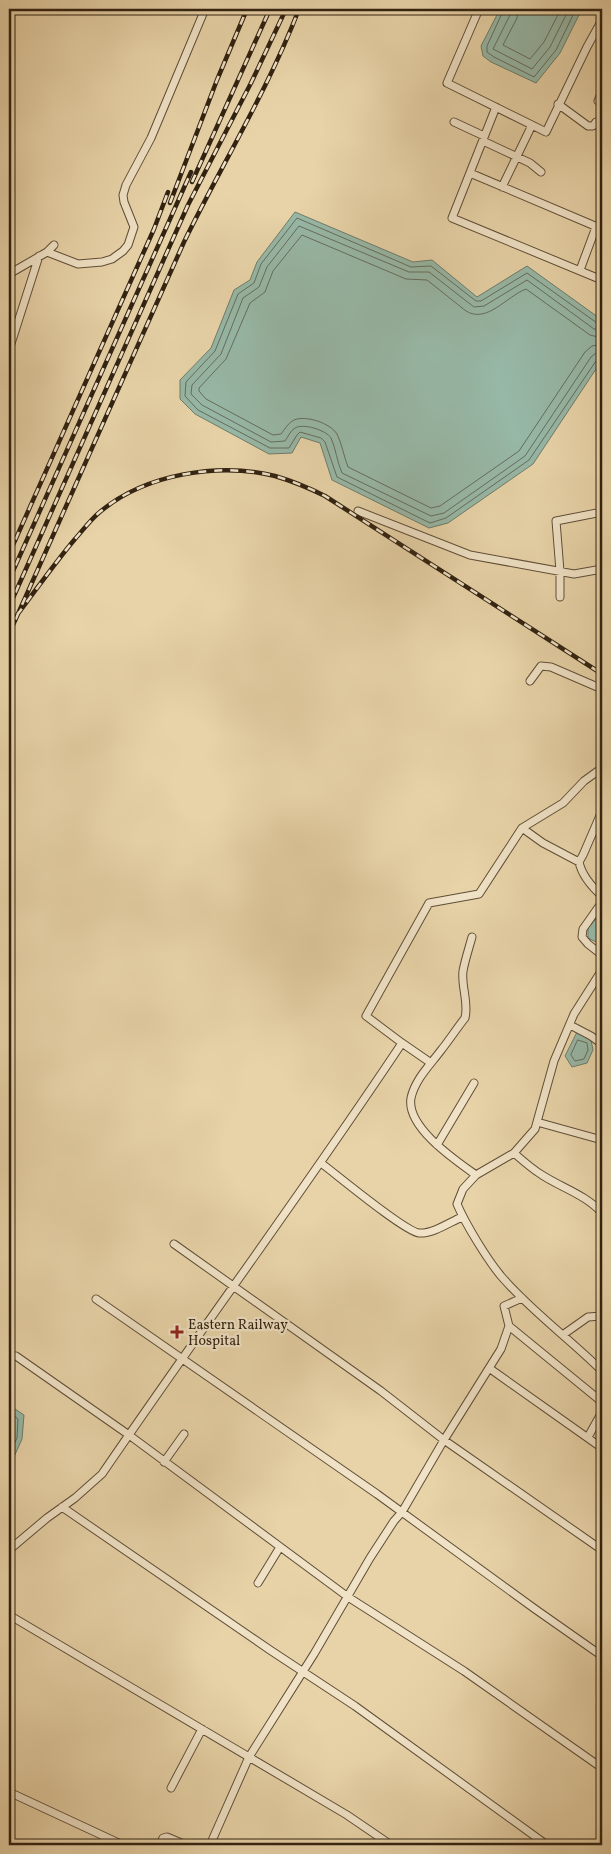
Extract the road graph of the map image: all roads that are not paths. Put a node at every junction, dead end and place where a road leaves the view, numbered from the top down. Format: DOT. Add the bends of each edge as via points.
graph roads {
  1 [pos="205,9"];
  2 [pos="479,9"];
  3 [pos="602,20"];
  4 [pos="602,91"];
  5 [pos="558,104"];
  6 [pos="602,104"];
  7 [pos="496,107"];
  8 [pos="454,122"];
  9 [pos="602,124"];
  10 [pos="532,125"];
  11 [pos="483,141"];
  12 [pos="517,156"];
  13 [pos="541,172"];
  14 [pos="470,173"];
  15 [pos="502,187"];
  16 [pos="599,228"];
  17 [pos="54,244"];
  18 [pos="47,252"];
  19 [pos="39,256"];
  20 [pos="580,270"];
  21 [pos="9,274"];
  22 [pos="602,280"];
  23 [pos="9,350"];
  24 [pos="358,511"];
  25 [pos="602,512"];
  26 [pos="602,569"];
  27 [pos="560,571"];
  28 [pos="560,597"];
  29 [pos="530,681"];
  30 [pos="602,689"];
  31 [pos="602,768"];
  32 [pos="602,811"];
  33 [pos="522,828"];
  34 [pos="578,862"];
  35 [pos="602,896"];
  36 [pos="602,902"];
  37 [pos="472,937"];
  38 [pos="602,955"];
  39 [pos="602,970"];
  40 [pos="570,1025"];
  41 [pos="402,1043"];
  42 [pos="602,1044"];
  43 [pos="431,1063"];
  44 [pos="474,1083"];
  45 [pos="537,1122"];
  46 [pos="602,1140"];
  47 [pos="437,1145"];
  48 [pos="514,1154"];
  49 [pos="321,1163"];
  50 [pos="476,1174"];
  51 [pos="602,1213"];
  52 [pos="462,1217"];
  53 [pos="174,1244"];
  54 [pos="233,1287"];
  55 [pos="522,1298"];
  56 [pos="96,1300"];
  57 [pos="602,1316"];
  58 [pos="508,1326"];
  59 [pos="564,1334"];
  60 [pos="16,1356"];
  61 [pos="183,1359"];
  62 [pos="489,1368"];
  63 [pos="602,1371"];
  64 [pos="602,1402"];
  65 [pos="602,1412"];
  66 [pos="184,1434"];
  67 [pos="129,1435"];
  68 [pos="588,1437"];
  69 [pos="444,1440"];
  70 [pos="602,1448"];
  71 [pos="164,1462"];
  72 [pos="62,1507"];
  73 [pos="402,1512"];
  74 [pos="280,1547"];
  75 [pos="9,1550"];
  76 [pos="602,1550"];
  77 [pos="258,1583"];
  78 [pos="348,1597"];
  79 [pos="9,1615"];
  80 [pos="602,1656"];
  81 [pos="303,1671"];
  82 [pos="202,1729"];
  83 [pos="249,1757"];
  84 [pos="602,1768"];
  85 [pos="171,1788"];
  86 [pos="9,1792"];
  87 [pos="123,1845"];
  88 [pos="160,1845"];
  89 [pos="186,1845"];
  90 [pos="210,1845"];
  91 [pos="391,1845"];
  92 [pos="548,1845"];
  1 -- 18 [label="street" via="151,138 123,194 134,227 128,245 112,259 83,264"];
  2 -- 7 [label="street" via="447,82"];
  3 -- 5 [label="street"];
  4 -- 6 [label="street" via="598,101"];
  5 -- 9 [label="street" via="588,126 596,122"];
  5 -- 10 [label="street" via="546,132"];
  7 -- 10 [label="street"];
  7 -- 11 [label="street"];
  8 -- 11 [label="street" via="484,136"];
  10 -- 12 [label="street"];
  11 -- 12 [label="street"];
  11 -- 14 [label="street"];
  12 -- 13 [label="street"];
  12 -- 15 [label="street"];
  14 -- 15 [label="street"];
  14 -- 20 [label="street" via="452,218"];
  15 -- 16 [label="street"];
  16 -- 20 [label="street"];
  17 -- 18 [label="street"];
  18 -- 19 [label="street"];
  19 -- 21 [label="street"];
  19 -- 23 [label="street"];
  20 -- 22 [label="street"];
  24 -- 27 [label="street" via="470,555"];
  25 -- 27 [label="street" via="556,521"];
  26 -- 27 [label="street" via="574,574"];
  27 -- 28 [label="street"];
  29 -- 30 [label="street" via="541,666 551,667"];
  31 -- 33 [label="street" via="563,802"];
  32 -- 34 [label="street"];
  33 -- 34 [label="street"];
  33 -- 41 [label="street" via="479,894 430,903 366,1016"];
  34 -- 35 [label="street" via="592,888"];
  36 -- 38 [label="street" via="583,929 582,937"];
  37 -- 43 [label="street" via="463,972 468,1008 465,1018"];
  39 -- 40 [label="street"];
  40 -- 42 [label="street"];
  40 -- 45 [label="street" via="554,1061"];
  41 -- 43 [label="street"];
  41 -- 49 [label="street"];
  43 -- 47 [label="street" via="411,1099 415,1121"];
  44 -- 47 [label="street"];
  45 -- 46 [label="street"];
  45 -- 48 [label="street"];
  47 -- 50 [label="street"];
  48 -- 50 [label="street"];
  48 -- 51 [label="street"];
  49 -- 52 [label="street" via="418,1233 431,1231"];
  49 -- 54 [label="street"];
  50 -- 52 [label="street" via="463,1189 457,1204"];
  52 -- 55 [label="street" via="500,1275"];
  53 -- 54 [label="street"];
  54 -- 61 [label="street"];
  54 -- 69 [label="street" via="381,1391"];
  55 -- 58 [label="street" via="504,1306"];
  55 -- 59 [label="street"];
  56 -- 61 [label="street"];
  57 -- 59 [label="street" via="588,1317"];
  58 -- 62 [label="street" via="501,1349"];
  58 -- 64 [label="street"];
  59 -- 63 [label="street"];
  60 -- 67 [label="street"];
  61 -- 67 [label="street"];
  61 -- 73 [label="street"];
  62 -- 68 [label="street"];
  62 -- 69 [label="street"];
  65 -- 68 [label="street"];
  66 -- 71 [label="street"];
  67 -- 71 [label="street"];
  67 -- 72 [label="street" via="102,1474"];
  68 -- 70 [label="street"];
  69 -- 73 [label="street"];
  69 -- 76 [label="street"];
  71 -- 74 [label="street"];
  72 -- 75 [label="street"];
  72 -- 81 [label="street"];
  73 -- 78 [label="street"];
  73 -- 80 [label="street"];
  74 -- 77 [label="street"];
  74 -- 78 [label="street"];
  78 -- 81 [label="street"];
  78 -- 84 [label="street" via="464,1670"];
  79 -- 82 [label="street"];
  81 -- 83 [label="street"];
  81 -- 92 [label="street"];
  82 -- 83 [label="street"];
  82 -- 85 [label="street"];
  83 -- 90 [label="street"];
  83 -- 91 [label="street"];
  86 -- 87 [label="street"];
  88 -- 89 [label="street" via="167,1837"];
}
